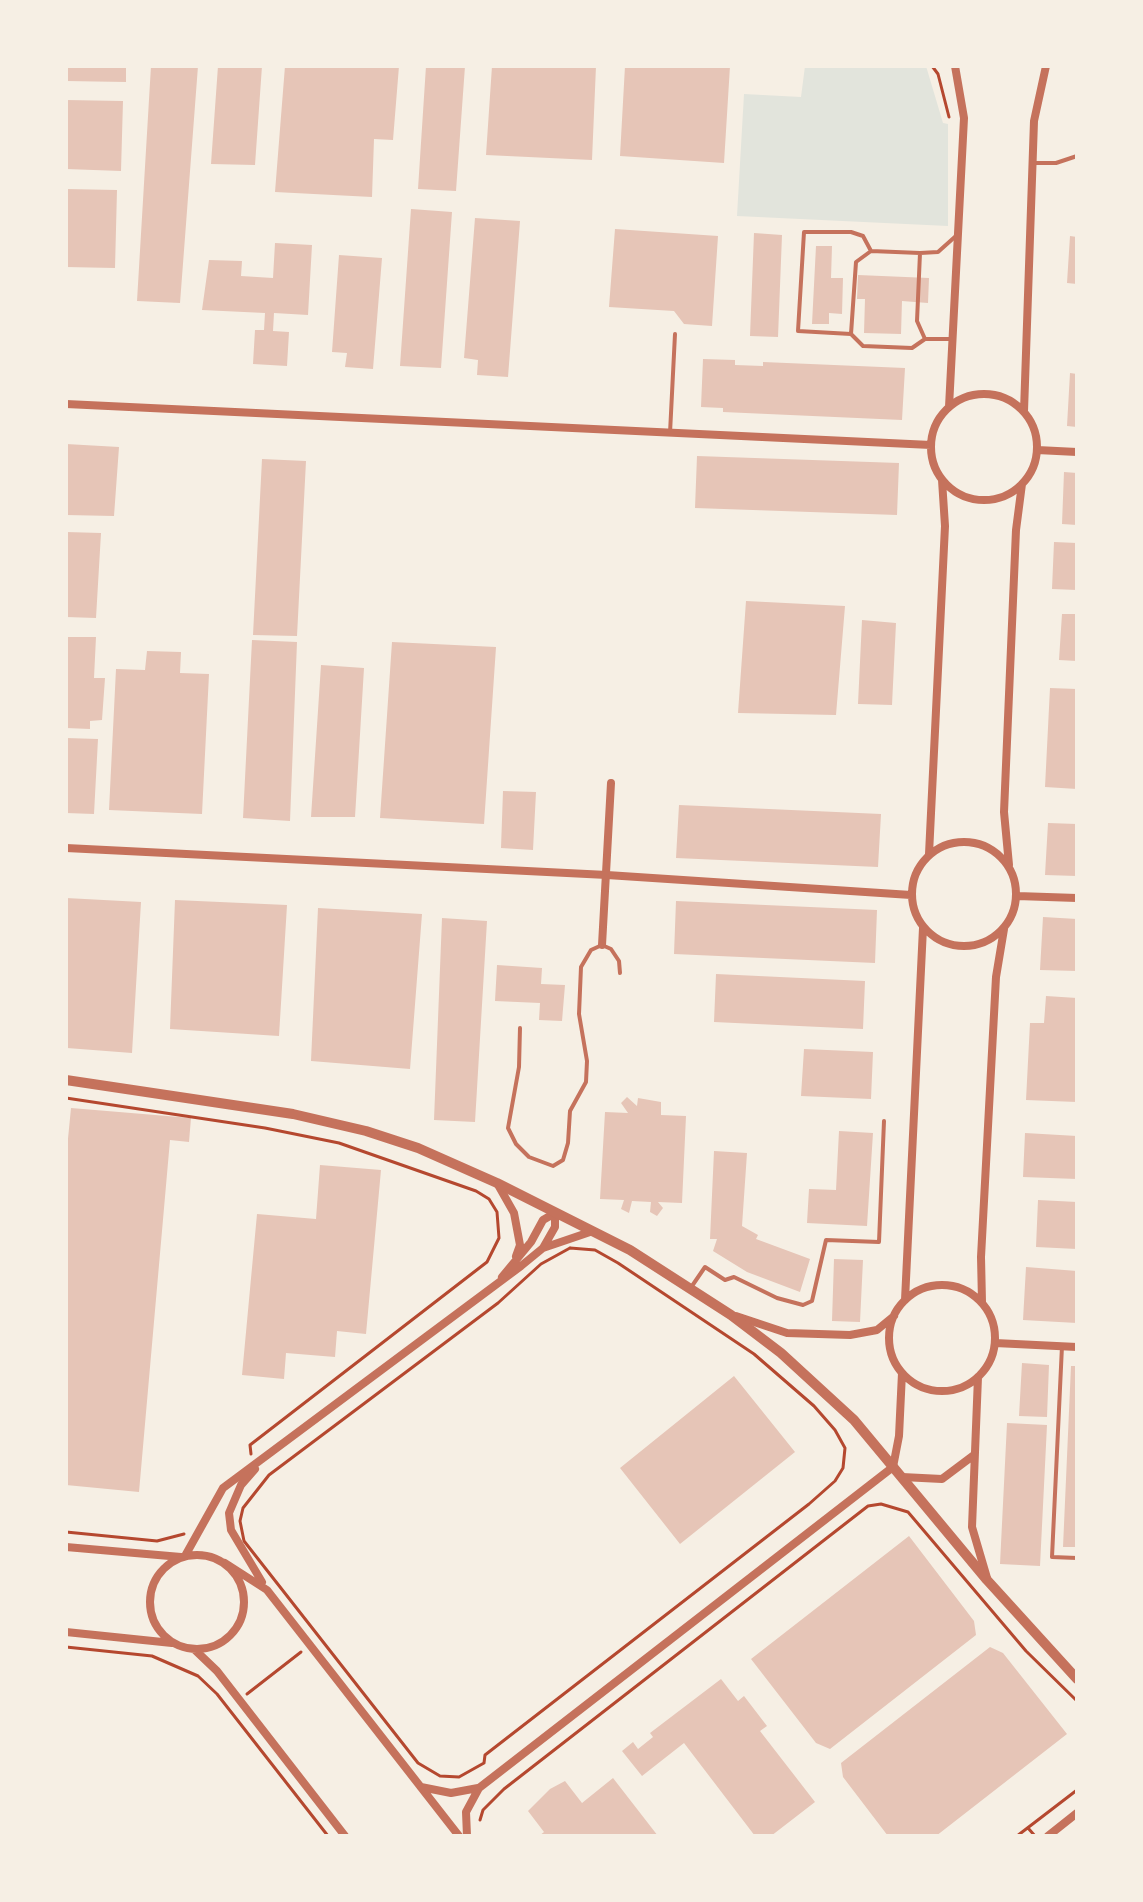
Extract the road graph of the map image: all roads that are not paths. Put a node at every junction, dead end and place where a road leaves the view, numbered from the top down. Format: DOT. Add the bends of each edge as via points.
graph roads {
  1 [pos="955,66"];
  2 [pos="1046,66"];
  3 [pos="1077,156"];
  4 [pos="1032,163"];
  5 [pos="959,234"];
  6 [pos="871,251"];
  7 [pos="920,253"];
  8 [pos="675,334"];
  9 [pos="851,334"];
  10 [pos="925,339"];
  11 [pos="954,339"];
  12 [pos="66,404"];
  13 [pos="949,407"];
  14 [pos="1024,411"];
  15 [pos="670,433"];
  16 [pos="931,445"];
  17 [pos="1037,450"];
  18 [pos="1077,452"];
  19 [pos="942,480"];
  20 [pos="1022,484"];
  21 [pos="611,783"];
  22 [pos="66,848"];
  23 [pos="929,854"];
  24 [pos="1009,865"];
  25 [pos="607,875"];
  26 [pos="911,895"];
  27 [pos="1017,896"];
  28 [pos="1077,898"];
  29 [pos="923,928"];
  30 [pos="1004,929"];
  31 [pos="602,945"];
  32 [pos="620,973"];
  33 [pos="520,1028"];
  34 [pos="66,1080"];
  35 [pos="884,1121"];
  36 [pos="497,1183"];
  37 [pos="555,1213"];
  38 [pos="593,1231"];
  39 [pos="543,1248"];
  40 [pos="515,1259"];
  41 [pos="502,1277"];
  42 [pos="690,1289"];
  43 [pos="905,1300"];
  44 [pos="982,1302"];
  45 [pos="731,1315"];
  46 [pos="894,1315"];
  47 [pos="995,1343"];
  48 [pos="1062,1346"];
  49 [pos="1077,1347"];
  50 [pos="902,1373"];
  51 [pos="978,1377"];
  52 [pos="974,1455"];
  53 [pos="259,1464"];
  54 [pos="893,1467"];
  55 [pos="902,1477"];
  56 [pos="66,1547"];
  57 [pos="184,1556"];
  58 [pos="1077,1558"];
  59 [pos="225,1563"];
  60 [pos="987,1580"];
  61 [pos="267,1590"];
  62 [pos="66,1632"];
  63 [pos="172,1643"];
  64 [pos="195,1650"];
  65 [pos="1077,1679"];
  66 [pos="420,1786"];
  67 [pos="479,1788"];
  68 [pos="1077,1813"];
  69 [pos="345,1836"];
  70 [pos="459,1836"];
  71 [pos="467,1836"];
  72 [pos="1048,1836"];
  1 -- 5 [label="street" via="964,118"];
  2 -- 4 [label="street" via="1034,121"];
  3 -- 4 [label="lane"];
  4 -- 14 [label="street"];
  5 -- 7 [label="lane" via="938,252"];
  5 -- 11 [label="street"];
  6 -- 7 [label="lane"];
  6 -- 9 [label="lane" via="856,262"];
  6 -- 9 [label="lane" via="863,236 851,232 804,232 798,331"];
  7 -- 10 [label="lane" via="917,321"];
  8 -- 15 [label="lane"];
  9 -- 10 [label="lane" via="863,346 912,348"];
  10 -- 11 [label="lane"];
  11 -- 13 [label="street"];
  12 -- 15 [label="street"];
  13 -- 14 [label="street" via="985,394 1009,400"];
  13 -- 16 [label="street"];
  14 -- 17 [label="street"];
  15 -- 16 [label="street"];
  16 -- 19 [label="street"];
  17 -- 18 [label="street"];
  17 -- 20 [label="street" via="1033,469"];
  19 -- 20 [label="street" via="956,492 983,500 1002,497"];
  19 -- 23 [label="street" via="945,526"];
  20 -- 24 [label="street" via="1004,812"];
  21 -- 25 [label="street"];
  22 -- 25 [label="street"];
  23 -- 24 [label="street" via="970,841 996,852"];
  23 -- 26 [label="street" via="918,868"];
  24 -- 27 [label="street"];
  25 -- 26 [label="street"];
  25 -- 31 [label="street"];
  26 -- 29 [label="street"];
  27 -- 28 [label="street"];
  27 -- 30 [label="street"];
  29 -- 30 [label="street" via="959,947 987,942"];
  29 -- 43 [label="street"];
  30 -- 44 [label="street" via="996,977"];
  31 -- 32 [label="lane" via="619,961"];
  31 -- 33 [label="lane" via="591,950 581,967 579,1014 586,1082 570,1111 563,1160 553,1166 529,1157 508,1128"];
  34 -- 36 [label="street" via="325,1120 418,1148"];
  35 -- 42 [label="lane" via="879,1242 826,1240 812,1301 803,1305 777,1298 734,1277 725,1280 705,1267"];
  36 -- 37 [label="street"];
  36 -- 40 [label="street" via="517,1227 520,1245"];
  37 -- 38 [label="street"];
  37 -- 39 [label="street" via="555,1227"];
  37 -- 40 [label="street" via="543,1220"];
  38 -- 39 [label="street"];
  38 -- 42 [label="street"];
  39 -- 41 [label="street"];
  40 -- 41 [label="street"];
  41 -- 53 [label="street"];
  42 -- 45 [label="street"];
  43 -- 44 [label="street" via="945,1284"];
  43 -- 46 [label="street"];
  44 -- 47 [label="street" via="994,1325"];
  45 -- 46 [label="street" via="787,1333 850,1335 877,1330"];
  45 -- 54 [label="street" via="854,1420"];
  46 -- 50 [label="street" via="889,1337"];
  47 -- 48 [label="street"];
  47 -- 51 [label="street"];
  48 -- 49 [label="street"];
  48 -- 58 [label="lane" via="1052,1557"];
  50 -- 51 [label="street" via="919,1386 940,1391 958,1389"];
  50 -- 54 [label="street"];
  51 -- 52 [label="street"];
  52 -- 55 [label="street" via="942,1479"];
  52 -- 60 [label="street" via="972,1527"];
  53 -- 57 [label="street" via="223,1488"];
  53 -- 61 [label="street" via="241,1485 229,1513 231,1530"];
  54 -- 55 [label="street"];
  54 -- 67 [label="street"];
  55 -- 60 [label="street"];
  56 -- 57 [label="street"];
  57 -- 59 [label="street" via="199,1554"];
  57 -- 63 [label="street" via="158,1575 149,1605 161,1633"];
  59 -- 61 [label="street"];
  59 -- 64 [label="street" via="243,1588 242,1618 224,1642"];
  60 -- 65 [label="street"];
  61 -- 66 [label="street"];
  62 -- 63 [label="street"];
  63 -- 64 [label="street"];
  64 -- 69 [label="street"];
  66 -- 67 [label="street" via="451,1793"];
  66 -- 70 [label="street"];
  67 -- 71 [label="street" via="466,1812"];
  68 -- 72 [label="street"];
}
